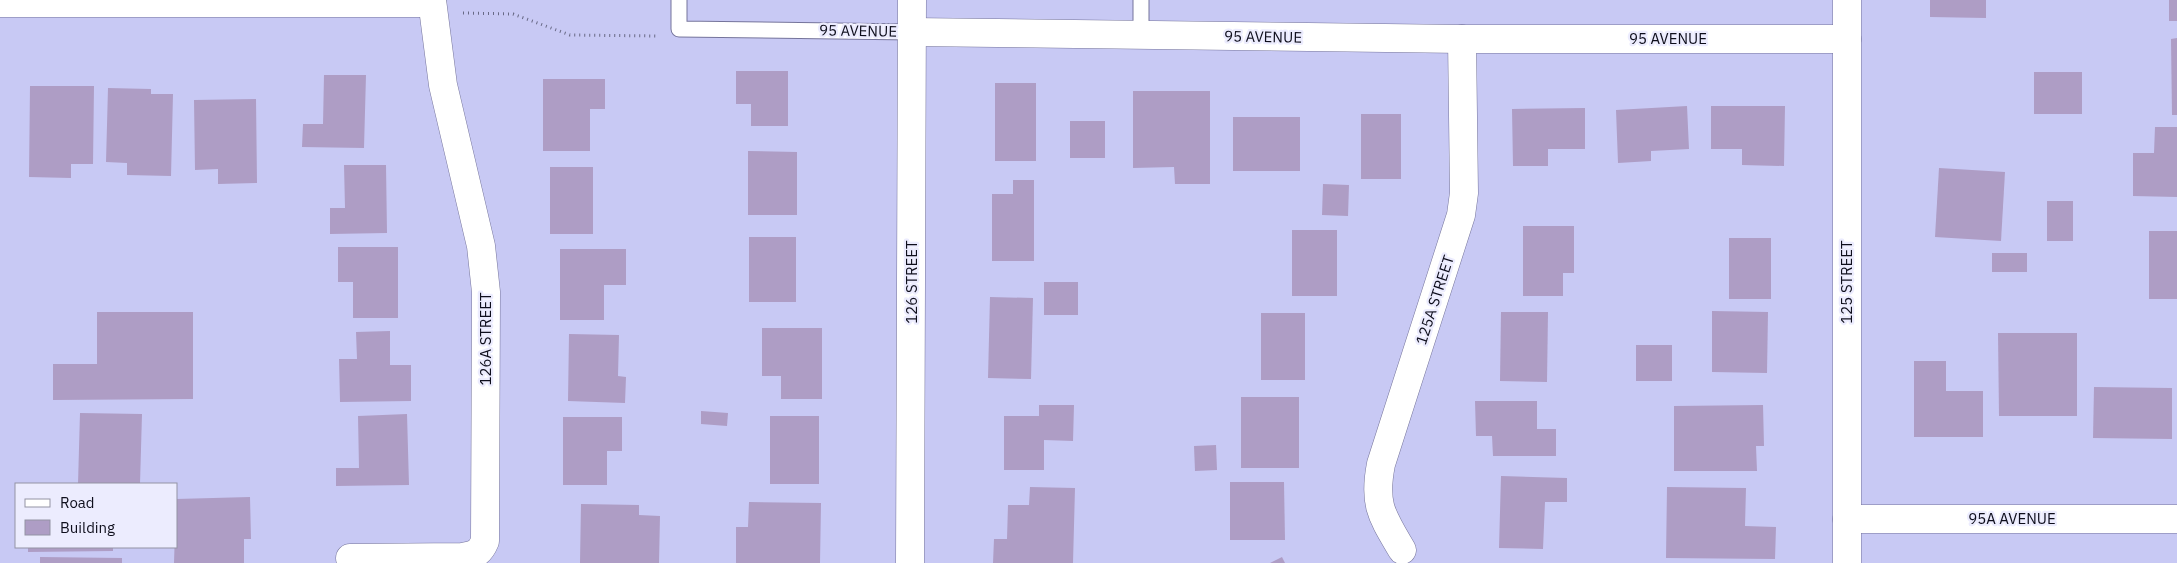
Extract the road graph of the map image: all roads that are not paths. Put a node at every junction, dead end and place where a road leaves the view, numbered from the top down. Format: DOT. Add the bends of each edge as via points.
graph roads {
  1 [pos="678,0"];
  2 [pos="912,0"];
  3 [pos="1141,0"];
  4 [pos="1847,0"];
  5 [pos="432,2"];
  6 [pos="0,3"];
  7 [pos="912,32"];
  8 [pos="1142,36"];
  9 [pos="1462,38"];
  10 [pos="1847,39"];
  11 [pos="1847,519"];
  12 [pos="2177,519"];
  13 [pos="1402,550"];
  14 [pos="350,558"];
  15 [pos="910,563"];
  16 [pos="1847,563"];
  1 -- 7 [label="lane, 95 AVENUE" via="679,29"];
  2 -- 7 [label="street, 126 STREET"];
  3 -- 8 [label="lane"];
  4 -- 10 [label="street, 125 STREET"];
  5 -- 6 [label="street"];
  5 -- 14 [label="street, 126A STREET" via="443,85 481,246 486,292 485,541 474,555"];
  7 -- 8 [label="street, 95 AVENUE"];
  7 -- 15 [label="street, 126 STREET"];
  8 -- 9 [label="street, 95 AVENUE"];
  9 -- 10 [label="street, 95 AVENUE"];
  9 -- 13 [label="street, 125A STREET" via="1464,193 1461,215 1377,485 1379,509"];
  10 -- 11 [label="street, 125 STREET"];
  11 -- 12 [label="street, 95A AVENUE"];
  11 -- 16 [label="street, 125 STREET"];
}
